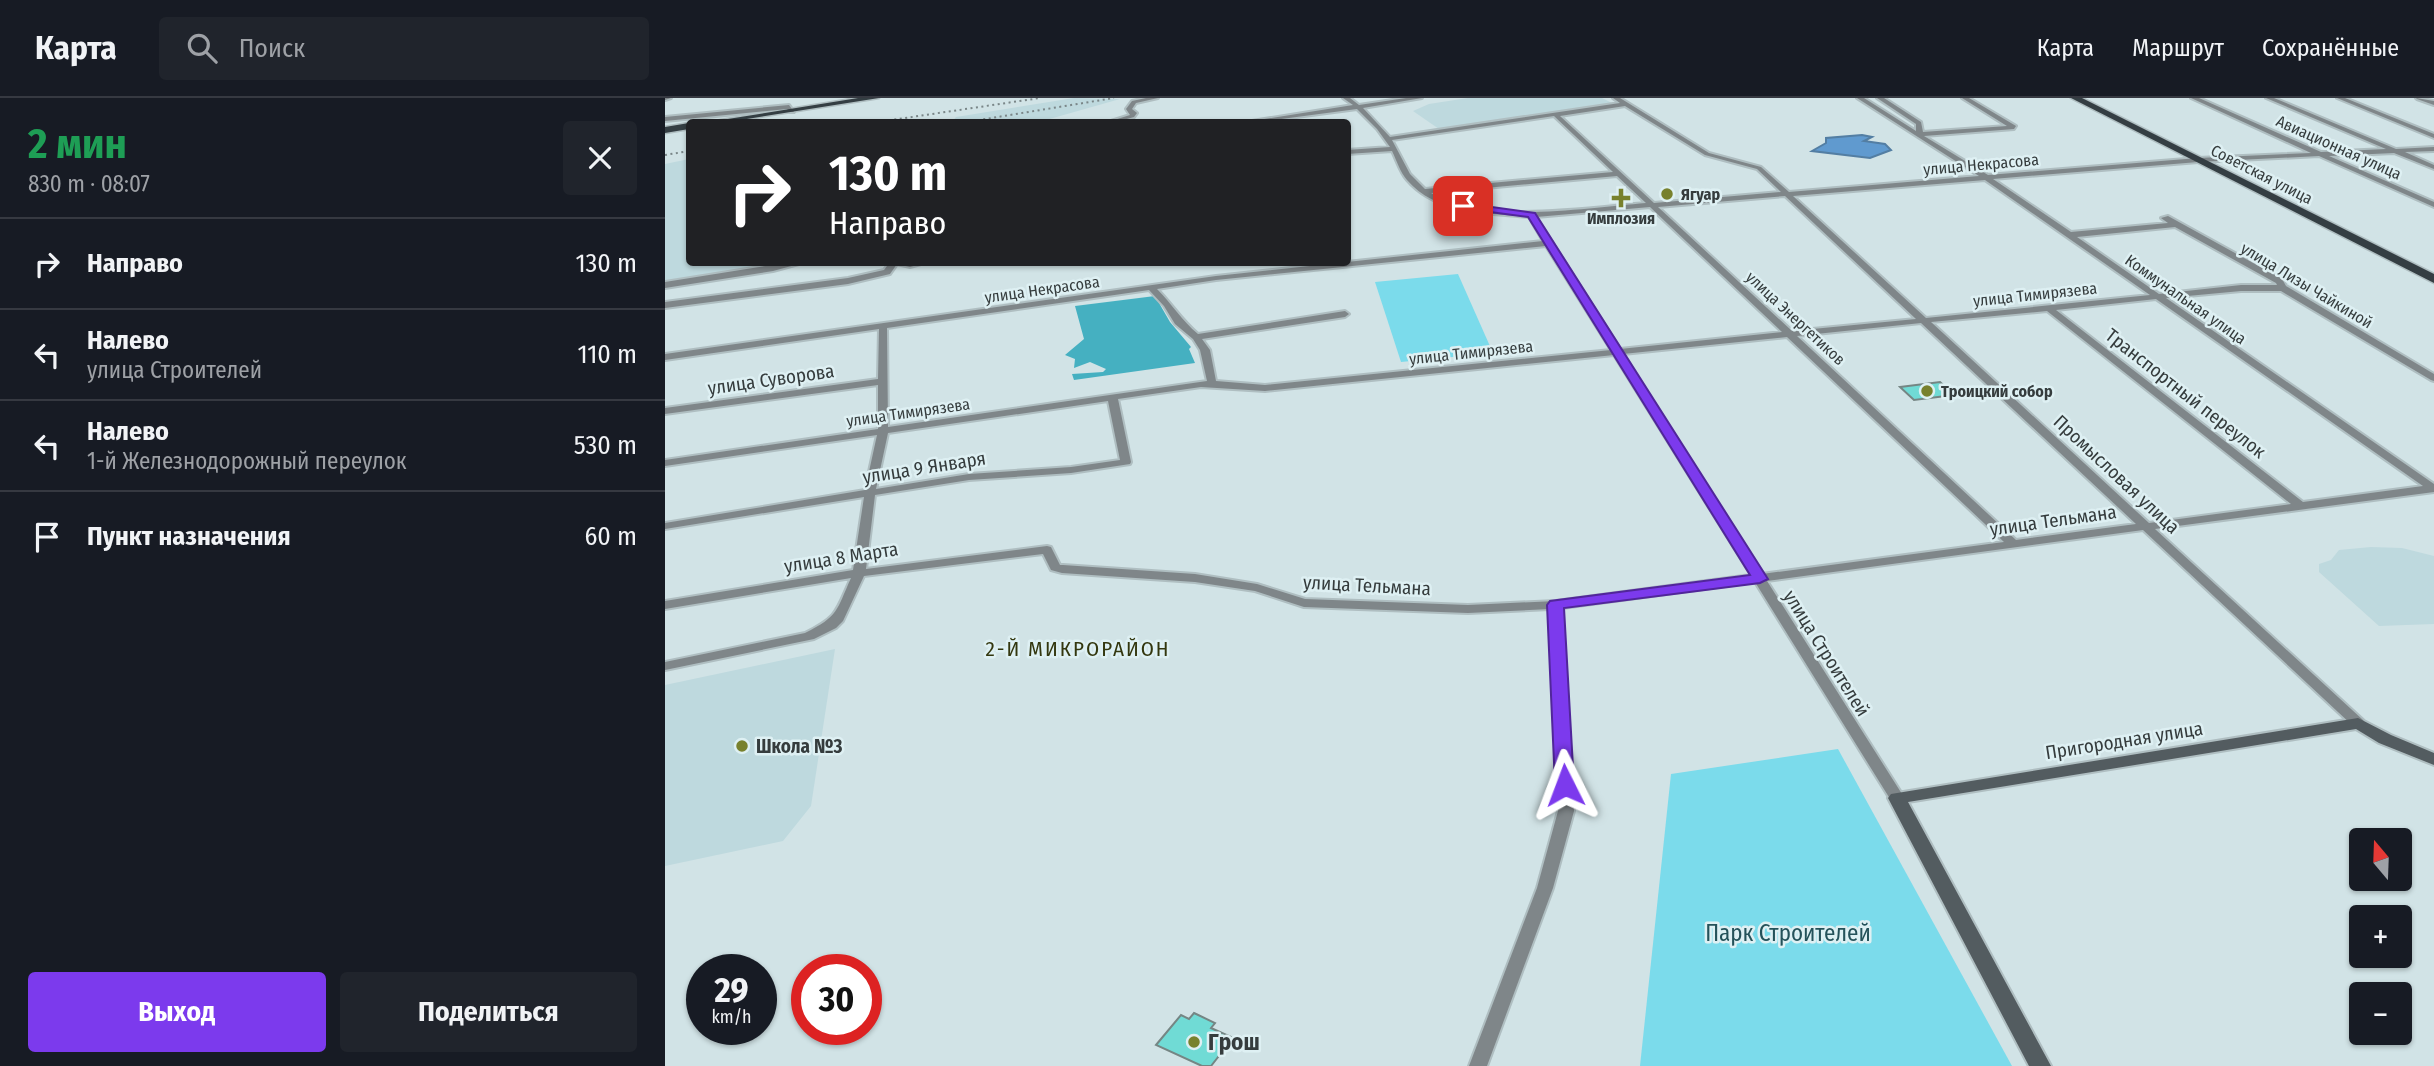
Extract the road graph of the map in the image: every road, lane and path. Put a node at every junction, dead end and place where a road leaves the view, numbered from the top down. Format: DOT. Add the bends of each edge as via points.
graph roads {
  1 [pos="875,98"];
  2 [pos="1156,98"];
  3 [pos="1346,98"];
  4 [pos="1419,98"];
  5 [pos="1616,98"];
  6 [pos="1860,98"];
  7 [pos="1880,98"];
  8 [pos="1965,98"];
  9 [pos="2075,98"];
  10 [pos="2194,98"];
  11 [pos="2269,98"];
  12 [pos="2340,98"];
  13 [pos="2419,98"];
  14 [pos="858,99"];
  15 [pos="2434,103"];
  16 [pos="1627,104"];
  17 [pos="1360,107"];
  18 [pos="792,111"];
  19 [pos="1556,115"];
  20 [pos="665,119"];
  21 [pos="735,119"];
  22 [pos="1122,119"];
  23 [pos="1271,119"];
  24 [pos="686,126"];
  25 [pos="665,130"];
  26 [pos="1920,134"];
  27 [pos="2434,136"];
  28 [pos="1387,139"];
  29 [pos="1394,149"];
  30 [pos="2434,149"];
  31 [pos="2394,151"];
  32 [pos="1351,152"];
  33 [pos="2324,156"];
  34 [pos="2198,160"];
  35 [pos="2434,167"];
  36 [pos="1619,174"];
  37 [pos="1986,177"];
  38 [pos="1422,192"];
  39 [pos="1790,194"];
  40 [pos="1652,204"];
  41 [pos="2434,205"];
  42 [pos="1531,215"];
  43 [pos="2165,218"];
  44 [pos="2177,225"];
  45 [pos="2069,235"];
  46 [pos="1548,243"];
  47 [pos="1351,263"];
  48 [pos="785,266"];
  49 [pos="892,266"];
  50 [pos="1325,266"];
  51 [pos="2434,279"];
  52 [pos="665,285"];
  53 [pos="1151,287"];
  54 [pos="2283,288"];
  55 [pos="2158,297"];
  56 [pos="665,305"];
  57 [pos="2049,308"];
  58 [pos="1345,314"];
  59 [pos="1926,321"];
  60 [pos="883,325"];
  61 [pos="1791,336"];
  62 [pos="1196,337"];
  63 [pos="1618,354"];
  64 [pos="665,357"];
  65 [pos="2434,378"];
  66 [pos="881,382"];
  67 [pos="1212,383"];
  68 [pos="1114,398"];
  69 [pos="665,411"];
  70 [pos="883,432"];
  71 [pos="665,463"];
  72 [pos="2434,488"];
  73 [pos="870,493"];
  74 [pos="2301,506"];
  75 [pos="665,526"];
  76 [pos="2148,527"];
  77 [pos="2014,544"];
  78 [pos="1023,551"];
  79 [pos="859,573"];
  80 [pos="1760,579"];
  81 [pos="665,605"];
  82 [pos="1556,605"];
  83 [pos="665,666"];
  84 [pos="2358,723"];
  85 [pos="2434,759"];
  86 [pos="1897,798"];
  87 [pos="1478,1066"];
  88 [pos="2040,1066"];
  1 -- 14 [label="main road"];
  2 -- 22 [label="street" via="1131,106 1132,116"];
  3 -- 17 [label="street"];
  4 -- 17 [label="street"];
  5 -- 16 [label="street, Промысловая улица"];
  6 -- 26 [label="street, Коммунальная улица"];
  7 -- 26 [label="street, Коммунальная улица" via="1919,123"];
  8 -- 26 [label="street" via="2014,127"];
  9 -- 34 [label="main road, Советская улица"];
  10 -- 33 [label="street, Авиационная улица"];
  11 -- 31 [label="street"];
  12 -- 27 [label="street"];
  13 -- 15 [label="street"];
  14 -- 18 [label="main road"];
  16 -- 19 [label="street"];
  16 -- 39 [label="street, Промысловая улица" via="1707,154 1759,168"];
  17 -- 23 [label="street"];
  17 -- 28 [label="street"];
  18 -- 20 [label="street" via="789,107"];
  18 -- 21 [label="main road"];
  19 -- 28 [label="street"];
  19 -- 36 [label="street, улица Энергетиков"];
  24 -- 25 [label="main road"];
  26 -- 37 [label="street, Коммунальная улица"];
  28 -- 29 [label="street"];
  29 -- 32 [label="street"];
  29 -- 38 [label="street" via="1408,177"];
  30 -- 31 [label="street, улица Некрасова"];
  31 -- 33 [label="street, улица Некрасова"];
  31 -- 35 [label="street"];
  33 -- 34 [label="street, улица Некрасова"];
  33 -- 41 [label="street, Авиационная улица"];
  34 -- 37 [label="street, улица Некрасова"];
  34 -- 51 [label="main road, Советская улица"];
  36 -- 38 [label="street"];
  36 -- 40 [label="street, улица Энергетиков"];
  37 -- 39 [label="street, улица Некрасова"];
  37 -- 45 [label="street, Коммунальная улица"];
  38 -- 42 [label="street, улица Некрасова" via="1480,210"];
  39 -- 40 [label="street, улица Некрасова"];
  39 -- 59 [label="street, Промысловая улица"];
  40 -- 42 [label="street, улица Некрасова"];
  40 -- 61 [label="street, улица Энергетиков"];
  42 -- 46 [label="street, улица Строителей"];
  43 -- 44 [label="street, улица Лизы Чайкиной"];
  44 -- 45 [label="street"];
  44 -- 54 [label="street, улица Лизы Чайкиной" via="2279,281"];
  45 -- 55 [label="street, Коммунальная улица"];
  46 -- 47 [label="street, улица Некрасова"];
  46 -- 63 [label="street, улица Строителей"];
  48 -- 52 [label="street"];
  49 -- 56 [label="street" via="887,272 848,281"];
  50 -- 53 [label="street, улица Некрасова"];
  53 -- 60 [label="street, улица Некрасова"];
  53 -- 62 [label="street"];
  54 -- 55 [label="street, улица Тимирязева"];
  54 -- 65 [label="street, улица Лизы Чайкиной"];
  55 -- 57 [label="street, улица Тимирязева"];
  55 -- 72 [label="street, Коммунальная улица"];
  57 -- 59 [label="street, улица Тимирязева"];
  57 -- 74 [label="street, Транспортный переулок"];
  58 -- 62 [label="street"];
  59 -- 61 [label="street, улица Тимирязева"];
  59 -- 76 [label="street, Промысловая улица"];
  60 -- 64 [label="street, улица Некрасова"];
  60 -- 66 [label="street"];
  61 -- 63 [label="street, улица Тимирязева"];
  61 -- 77 [label="street, улица Энергетиков"];
  62 -- 67 [label="street" via="1205,350"];
  63 -- 67 [label="street, улица Тимирязева" via="1250,390"];
  63 -- 80 [label="street, улица Строителей"];
  66 -- 69 [label="street, улица Суворова"];
  66 -- 70 [label="street"];
  67 -- 68 [label="street, улица Тимирязева"];
  68 -- 70 [label="street, улица Тимирязева"];
  68 -- 73 [label="street, улица 9 Января" via="1126,462 1000,473"];
  70 -- 71 [label="street, улица Тимирязева"];
  70 -- 73 [label="street"];
  72 -- 74 [label="street, улица Тельмана"];
  73 -- 75 [label="street, улица 9 Января"];
  73 -- 79 [label="street"];
  74 -- 76 [label="street, улица Тельмана"];
  76 -- 77 [label="street, улица Тельмана"];
  76 -- 84 [label="street, Промысловая улица"];
  77 -- 80 [label="street, улица Тельмана"];
  78 -- 79 [label="street, улица 8 Марта"];
  78 -- 82 [label="street, улица Тельмана" via="1047,550 1055,567 1062,569 1195,578 1304,603 1468,609"];
  79 -- 81 [label="street, улица 8 Марта"];
  79 -- 83 [label="street" via="839,618 809,636"];
  80 -- 82 [label="street"];
  80 -- 86 [label="street, улица Строителей"];
  82 -- 87 [label="street" via="1566,810 1545,888"];
  84 -- 85 [label="main road"];
  84 -- 86 [label="main road, Пригородная улица"];
  86 -- 88 [label="main road"];
}
